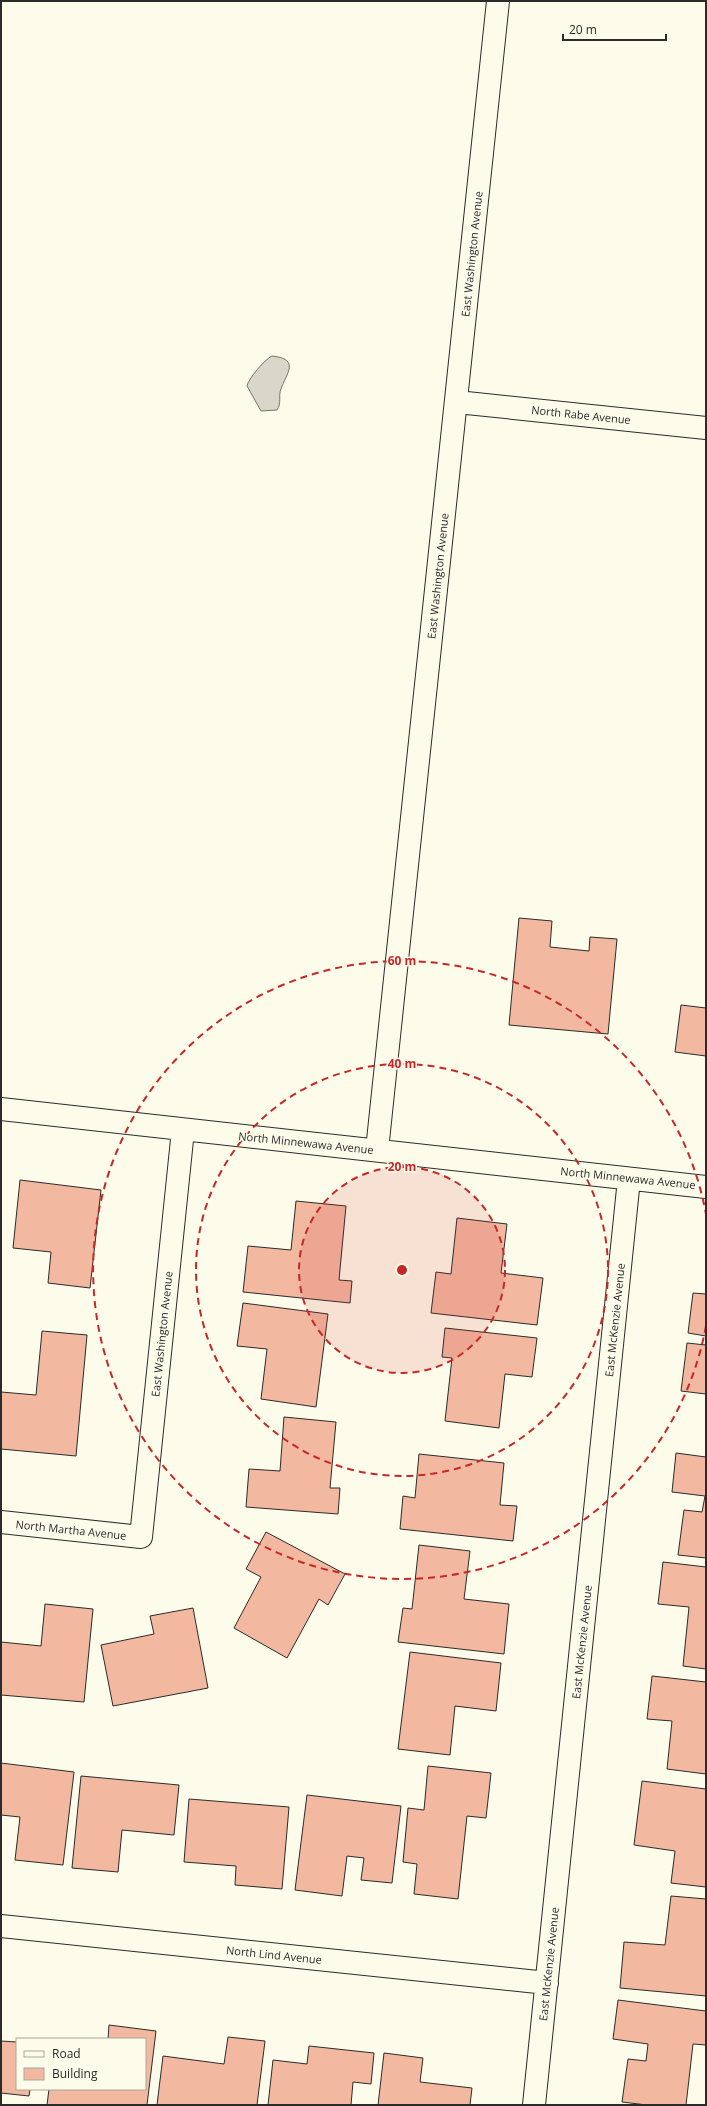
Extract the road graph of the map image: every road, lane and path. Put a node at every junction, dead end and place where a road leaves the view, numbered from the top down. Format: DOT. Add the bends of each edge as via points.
graph roads {
  1 [pos="498,1"];
  2 [pos="457,402"];
  3 [pos="706,428"];
  4 [pos="1,1109"];
  5 [pos="183,1130"];
  6 [pos="377,1150"];
  7 [pos="629,1179"];
  8 [pos="706,1187"];
  9 [pos="1,1522"];
  10 [pos="142,1537"];
  11 [pos="1,1926"];
  12 [pos="547,1983"];
  13 [pos="534,2105"];
  1 -- 2 [label="street, East Washington Avenue"];
  2 -- 3 [label="street, North Rabe Avenue"];
  2 -- 6 [label="street, East Washington Avenue"];
  4 -- 5 [label="street, North Minnewawa Avenue"];
  5 -- 6 [label="street, North Minnewawa Avenue"];
  5 -- 10 [label="street, East Washington Avenue"];
  6 -- 7 [label="street, North Minnewawa Avenue"];
  7 -- 8 [label="street, North Minnewawa Avenue"];
  7 -- 12 [label="street, East McKenzie Avenue"];
  9 -- 10 [label="street, North Martha Avenue"];
  11 -- 12 [label="street, North Lind Avenue"];
  12 -- 13 [label="street, East McKenzie Avenue"];
}
